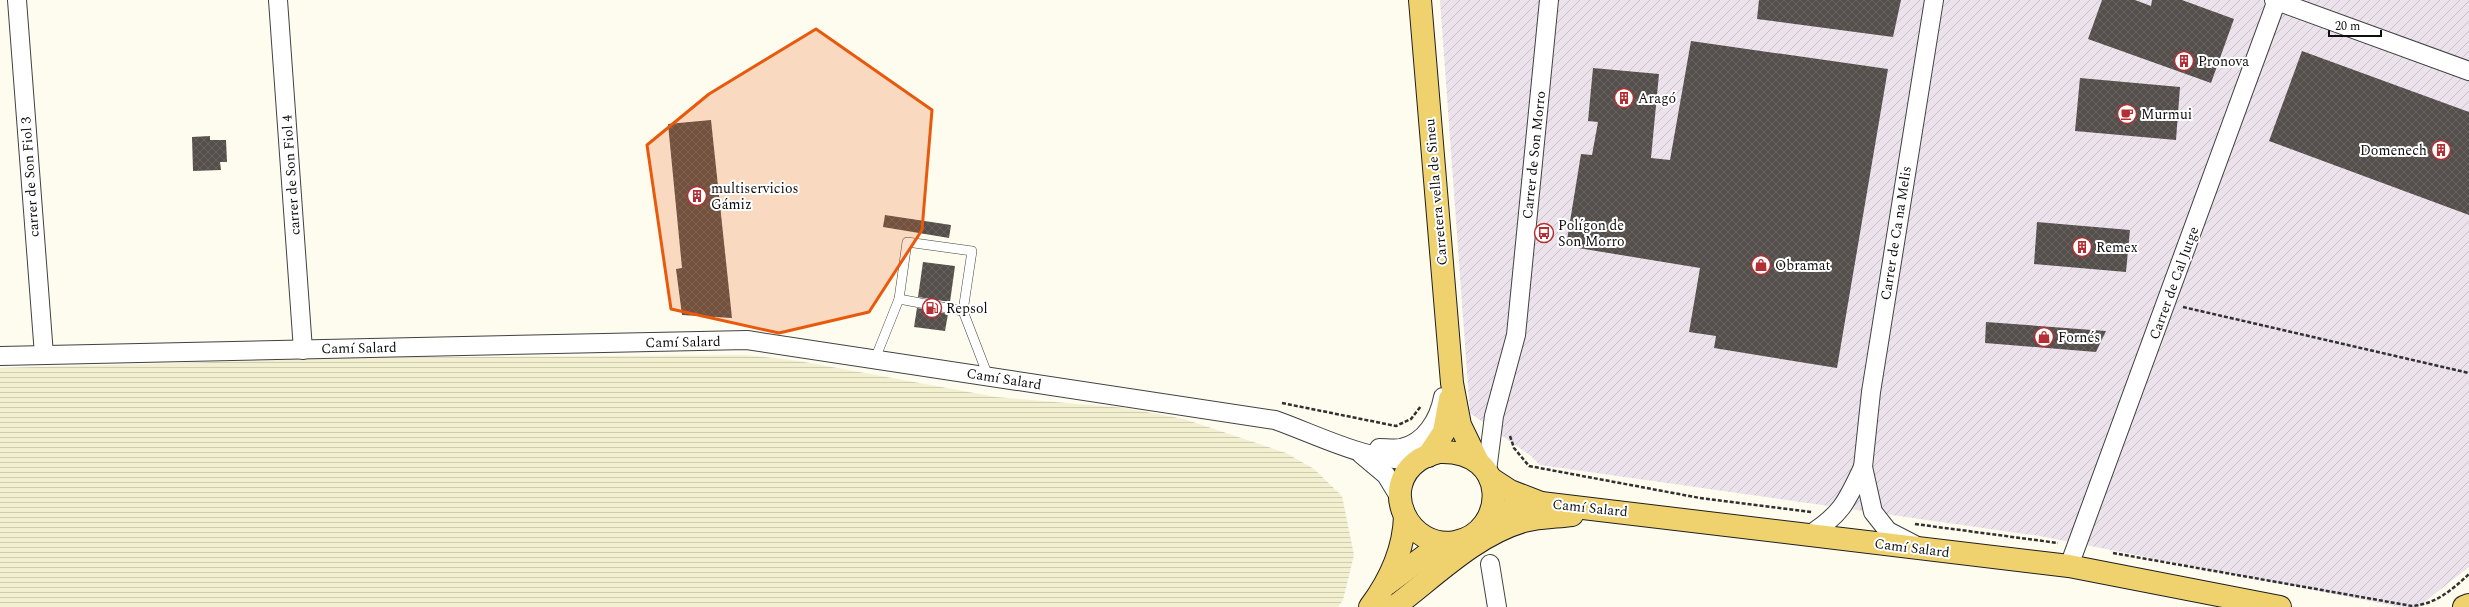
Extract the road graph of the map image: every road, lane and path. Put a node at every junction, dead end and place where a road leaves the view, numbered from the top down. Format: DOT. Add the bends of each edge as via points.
graph roads {
  1 [pos="17,0"];
  2 [pos="278,0"];
  3 [pos="1420,0"];
  4 [pos="1549,0"];
  5 [pos="1934,0"];
  6 [pos="2276,0"];
  7 [pos="2469,71"];
  8 [pos="899,299"];
  9 [pos="2167,304"];
  10 [pos="963,311"];
  11 [pos="303,350"];
  12 [pos="1450,352"];
  13 [pos="44,355"];
  14 [pos="0,356"];
  15 [pos="875,360"];
  16 [pos="2469,373"];
  17 [pos="988,376"];
  18 [pos="1452,383"];
  19 [pos="1334,442"];
  20 [pos="1356,450"];
  21 [pos="1424,458"];
  22 [pos="1863,467"];
  23 [pos="1485,470"];
  24 [pos="1541,502"];
  25 [pos="1402,507"];
  26 [pos="1612,510"];
  27 [pos="1488,519"];
  28 [pos="1809,535"];
  29 [pos="1447,543"];
  30 [pos="1924,549"];
  31 [pos="1490,564"];
  32 [pos="2069,566"];
  33 [pos="1386,585"];
  34 [pos="2469,604"];
  35 [pos="1370,607"];
  36 [pos="1394,607"];
  37 [pos="1497,607"];
  38 [pos="2280,607"];
  39 [pos="2464,607"];
  1 -- 13 [label="street, carrer de Son Fiol 3"];
  2 -- 11 [label="street, carrer de Son Fiol 4"];
  3 -- 12 [label="main road, Carretera vella de Sineu"];
  4 -- 23 [label="street, Carrer de Son Morro" via="1516,335 1491,432"];
  5 -- 22 [label="street, Carrer de Ca na Melis" via="1871,392"];
  6 -- 7 [label="street"];
  6 -- 9 [label="street, Carrer de Cal Jutge"];
  8 -- 10 [label="lane"];
  8 -- 10 [label="lane" via="907,242 972,251"];
  8 -- 15 [label="lane"];
  9 -- 16 [label="path"];
  9 -- 32 [label="street, Carrer de Cal Jutge"];
  10 -- 17 [label="lane"];
  11 -- 13 [label="street, Camí Salard"];
  11 -- 15 [label="street, Camí Salard" via="747,340"];
  12 -- 18 [label="main road, Carretera vella de Sineu"];
  12 -- 19 [label="street" via="1442,405 1432,428 1420,439 1401,448 1377,448"];
  13 -- 14 [label="street, Camí Salard"];
  15 -- 17 [label="street, Camí Salard"];
  17 -- 19 [label="street, Camí Salard" via="1275,420"];
  18 -- 21 [label="main road, Carretera vella de Sineu" via="1447,421 1439,441"];
  18 -- 23 [label="main road, Carretera vella de Sineu" via="1460,425"];
  19 -- 20 [label="street, Camí Salard"];
  20 -- 21 [label="street, Camí Salard" via="1394,459"];
  20 -- 25 [label="street, Camí Salard" via="1378,466 1393,485"];
  21 -- 23 [label="main road" via="1453,452"];
  21 -- 25 [label="main road" via="1403,480"];
  22 -- 28 [label="street, Carrer de Ca na Melis" via="1844,506"];
  22 -- 30 [label="street, Carrer de Ca na Melis" via="1873,512 1888,531"];
  23 -- 24 [label="main road, Camí Salard" via="1510,492"];
  23 -- 27 [label="main road" via="1493,499"];
  24 -- 26 [label="main road, Camí Salard"];
  24 -- 27 [label="main road, Camí Salard"];
  25 -- 29 [label="main road" via="1416,532 1438,543"];
  25 -- 33 [label="main road" via="1402,545"];
  26 -- 28 [label="main road, Camí Salard"];
  26 -- 36 [label="main road" via="1524,522 1502,531 1448,565"];
  27 -- 29 [label="main road" via="1464,540"];
  28 -- 30 [label="main road, Camí Salard"];
  29 -- 33 [label="main road" via="1434,549"];
  30 -- 32 [label="main road, Camí Salard"];
  31 -- 37 [label="street"];
  32 -- 38 [label="main road, Camí Salard"];
  33 -- 35 [label="main road"];
  34 -- 39 [label="main road"];
}
